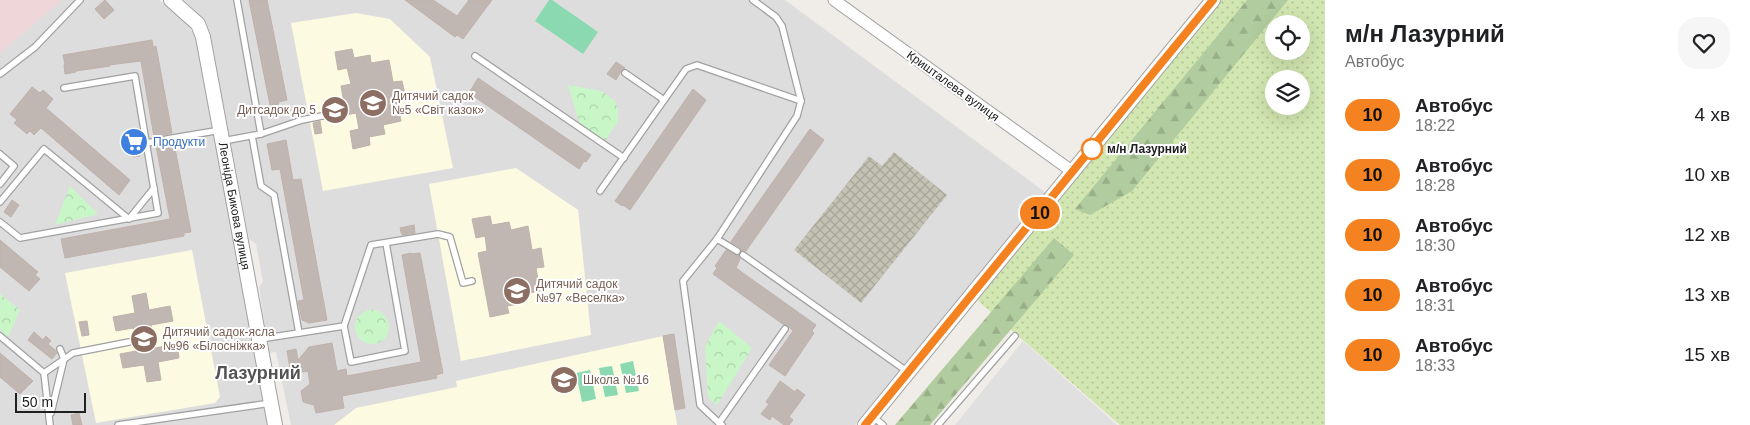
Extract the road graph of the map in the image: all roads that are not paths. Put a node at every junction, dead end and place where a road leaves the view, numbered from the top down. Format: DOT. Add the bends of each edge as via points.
graph roads {
  1 [pos="80,0"];
  2 [pos="171,0"];
  3 [pos="237,0"];
  4 [pos="753,0"];
  5 [pos="834,0"];
  6 [pos="1213,0"];
  7 [pos="475,56"];
  8 [pos="625,73"];
  9 [pos="0,74"];
  10 [pos="64,88"];
  11 [pos="664,100"];
  12 [pos="801,101"];
  13 [pos="332,114"];
  14 [pos="261,134"];
  15 [pos="222,135"];
  16 [pos="252,136"];
  17 [pos="167,139"];
  18 [pos="157,141"];
  19 [pos="147,143"];
  20 [pos="0,154"];
  21 [pos="624,158"];
  22 [pos="1073,172"];
  23 [pos="0,184"];
  24 [pos="154,188"];
  25 [pos="600,191"];
  26 [pos="0,202"];
  27 [pos="129,219"];
  28 [pos="0,222"];
  29 [pos="717,238"];
  30 [pos="386,243"];
  31 [pos="737,251"];
  32 [pos="743,255"];
  33 [pos="472,281"];
  34 [pos="344,326"];
  35 [pos="785,329"];
  36 [pos="299,333"];
  37 [pos="0,336"];
  38 [pos="1015,336"];
  39 [pos="260,339"];
  40 [pos="129,342"];
  41 [pos="60,349"];
  42 [pos="64,359"];
  43 [pos="44,372"];
  44 [pos="908,372"];
  45 [pos="271,402"];
  46 [pos="50,418"];
  47 [pos="873,422"];
  48 [pos="721,424"];
  49 [pos="50,425"];
  50 [pos="118,425"];
  51 [pos="275,425"];
  52 [pos="938,425"];
  1 -- 9 [label="lane" via="35,48"];
  2 -- 15 [label="street, Леоніда Бикова вулиця" via="198,24 203,37"];
  3 -- 14 [label="lane"];
  4 -- 12 [label="lane" via="776,17 782,26"];
  5 -- 22 [label="street, Кришталева вулиця"];
  6 -- 22 [label="street"];
  7 -- 21 [label="lane"];
  8 -- 11 [label="lane"];
  10 -- 19 [label="lane" via="135,76"];
  11 -- 12 [label="lane" via="686,69 697,65"];
  11 -- 21 [label="lane"];
  12 -- 29 [label="lane" via="797,116"];
  13 -- 14 [label="lane"];
  14 -- 16 [label="lane"];
  15 -- 16 [label="lane"];
  15 -- 17 [label="lane"];
  15 -- 39 [label="street, Леоніда Бикова вулиця"];
  16 -- 36 [label="lane" via="261,186 274,195"];
  18 -- 19 [label="lane"];
  19 -- 24 [label="lane"];
  20 -- 23 [label="lane" via="14,166"];
  21 -- 25 [label="lane"];
  22 -- 44 [label="street"];
  24 -- 27 [label="lane"];
  24 -- 27 [label="lane" via="158,214"];
  26 -- 27 [label="lane" via="44,149"];
  27 -- 28 [label="lane" via="20,238"];
  29 -- 31 [label="lane"];
  29 -- 48 [label="lane" via="684,281 700,405"];
  30 -- 33 [label="lane" via="438,234 450,237 463,282"];
  30 -- 34 [label="lane" via="371,245"];
  30 -- 34 [label="lane" via="405,352 351,362"];
  32 -- 44 [label="lane"];
  34 -- 36 [label="lane"];
  35 -- 48 [label="lane"];
  36 -- 39 [label="lane"];
  37 -- 43 [label="lane"];
  38 -- 52 [label="lane"];
  39 -- 45 [label="street, Леоніда Бикова вулиця"];
  40 -- 42 [label="lane" via="73,353"];
  41 -- 42 [label="lane"];
  42 -- 43 [label="lane"];
  42 -- 46 [label="lane"];
  43 -- 46 [label="lane"];
  44 -- 47 [label="street"];
  45 -- 50 [label="lane"];
  45 -- 51 [label="street, Леоніда Бикова вулиця"];
  46 -- 49 [label="lane"];
}
